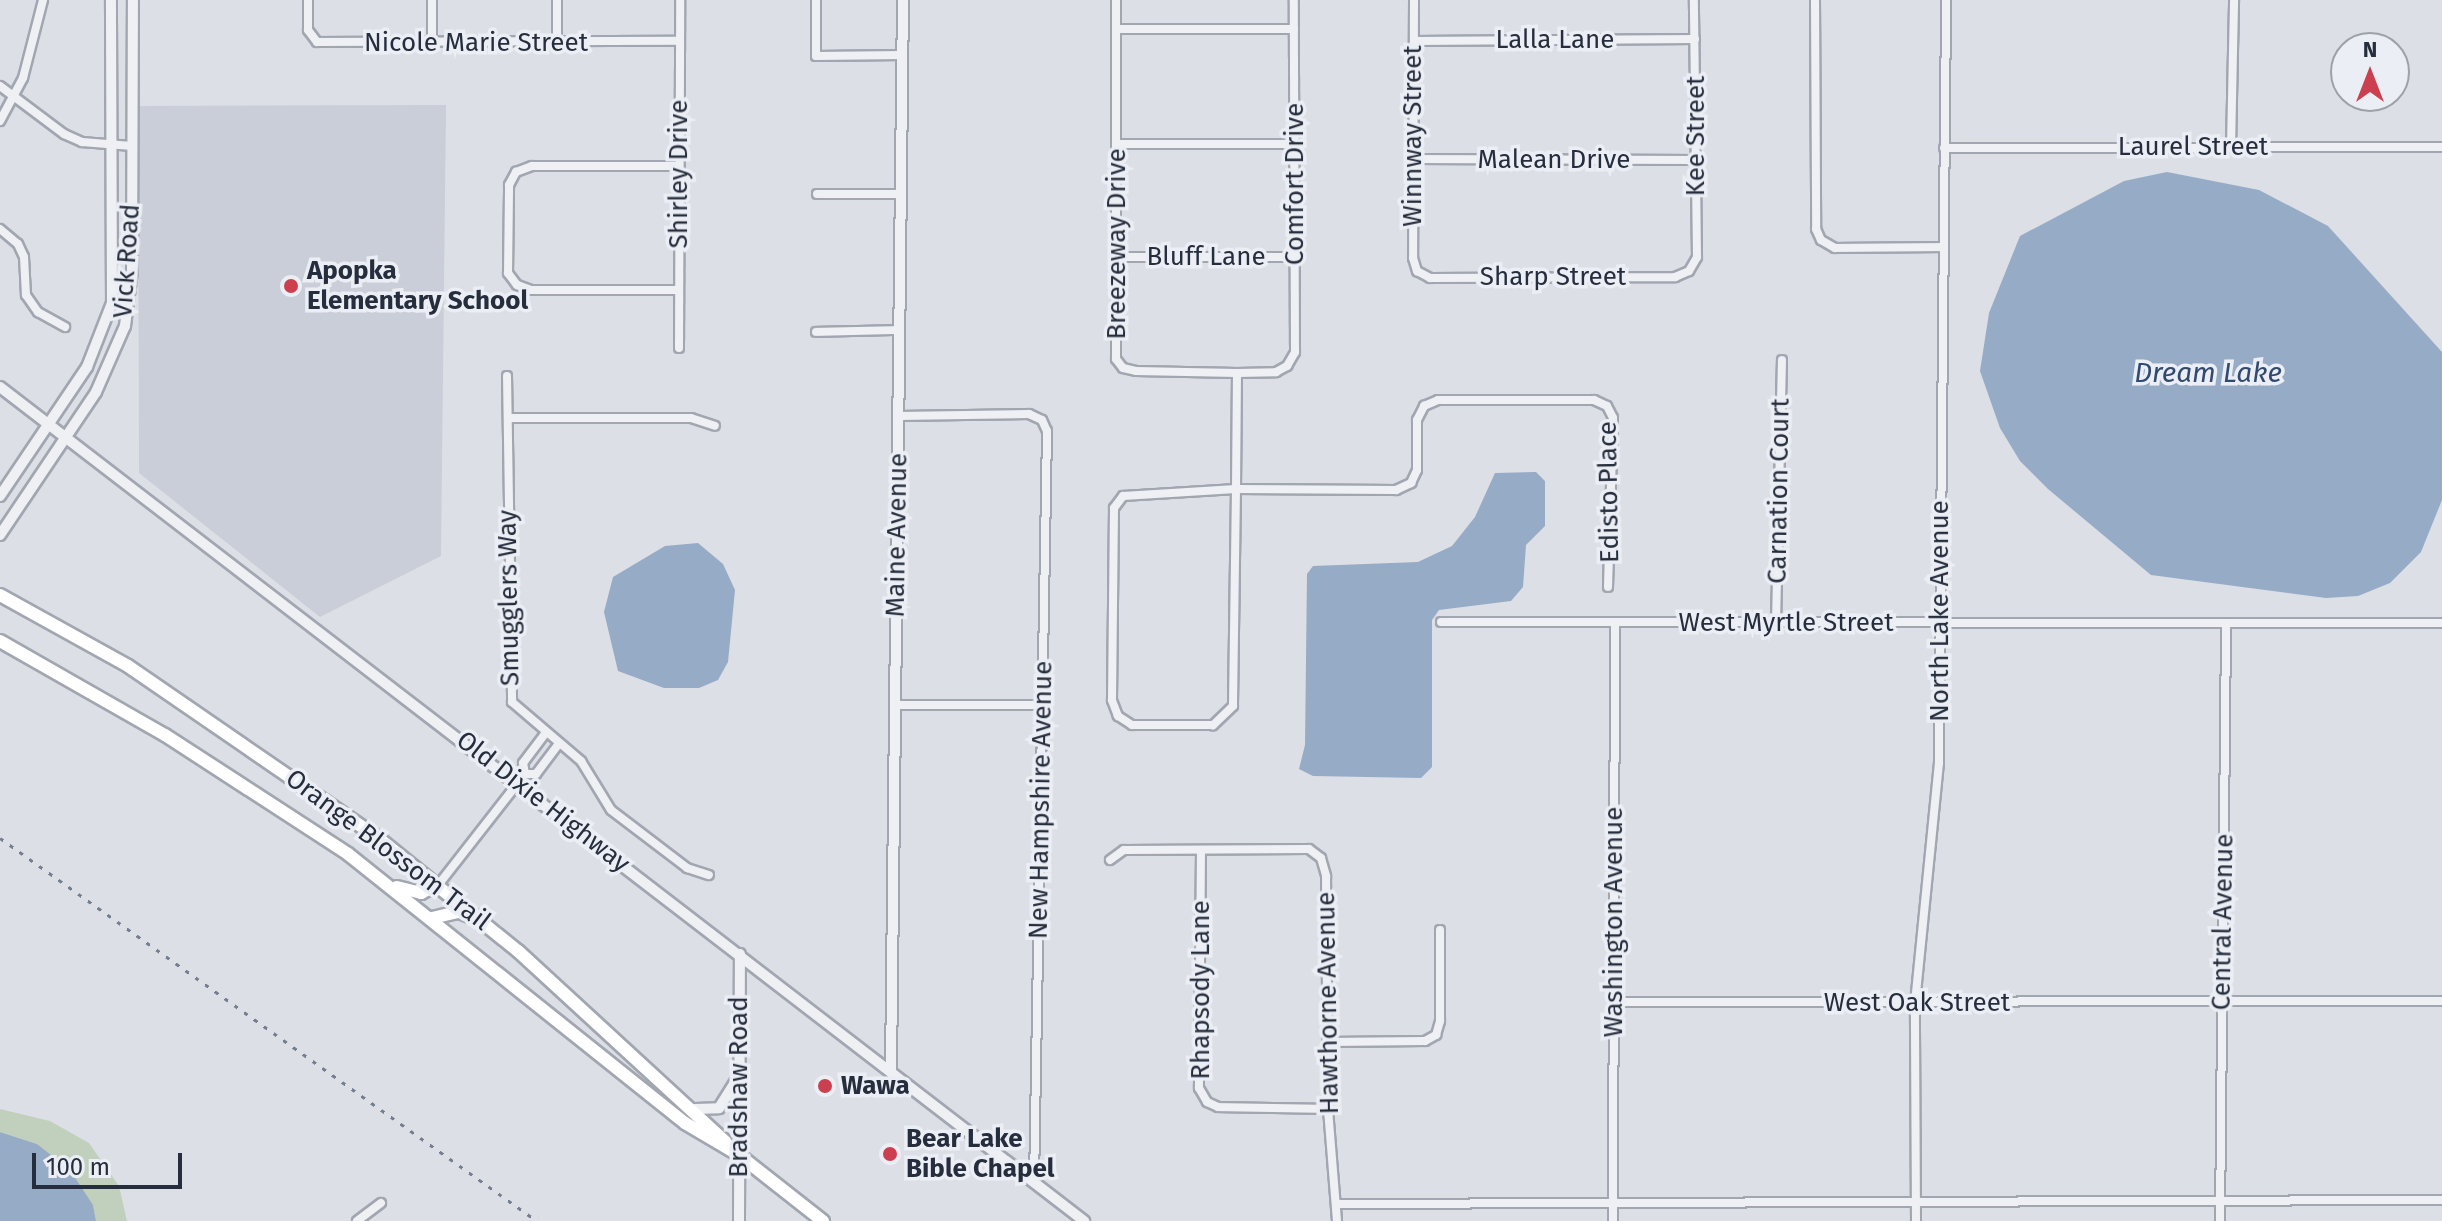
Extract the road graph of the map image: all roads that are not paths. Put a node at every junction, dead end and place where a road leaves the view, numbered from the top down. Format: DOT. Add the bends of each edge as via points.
graph roads {
  1 [pos="43,0"];
  2 [pos="111,0"];
  3 [pos="133,0"];
  4 [pos="308,0"];
  5 [pos="432,0"];
  6 [pos="557,0"];
  7 [pos="680,0"];
  8 [pos="816,0"];
  9 [pos="903,0"];
  10 [pos="1116,0"];
  11 [pos="1294,0"];
  12 [pos="1414,0"];
  13 [pos="1694,0"];
  14 [pos="1815,0"];
  15 [pos="1946,0"];
  16 [pos="2234,0"];
  17 [pos="1116,29"];
  18 [pos="1294,29"];
  19 [pos="1695,39"];
  20 [pos="680,41"];
  21 [pos="1414,41"];
  22 [pos="557,42"];
  23 [pos="432,43"];
  24 [pos="903,55"];
  25 [pos="0,86"];
  26 [pos="16,95"];
  27 [pos="0,121"];
  28 [pos="112,143"];
  29 [pos="1117,144"];
  30 [pos="1294,144"];
  31 [pos="132,146"];
  32 [pos="2231,147"];
  33 [pos="2442,147"];
  34 [pos="1944,148"];
  35 [pos="1413,159"];
  36 [pos="1696,160"];
  37 [pos="679,166"];
  38 [pos="817,194"];
  39 [pos="901,194"];
  40 [pos="0,229"];
  41 [pos="1943,247"];
  42 [pos="1117,257"];
  43 [pos="1295,257"];
  44 [pos="1417,271"];
  45 [pos="1689,271"];
  46 [pos="679,290"];
  47 [pos="65,327"];
  48 [pos="899,330"];
  49 [pos="816,332"];
  50 [pos="679,348"];
  51 [pos="1782,360"];
  52 [pos="1287,366"];
  53 [pos="1237,373"];
  54 [pos="507,376"];
  55 [pos="0,387"];
  56 [pos="898,416"];
  57 [pos="508,418"];
  58 [pos="48,424"];
  59 [pos="715,426"];
  60 [pos="65,438"];
  61 [pos="1236,489"];
  62 [pos="0,496"];
  63 [pos="0,535"];
  64 [pos="1608,587"];
  65 [pos="0,595"];
  66 [pos="1441,622"];
  67 [pos="1939,622"];
  68 [pos="1776,623"];
  69 [pos="2442,623"];
  70 [pos="1615,624"];
  71 [pos="2226,624"];
  72 [pos="0,641"];
  73 [pos="895,705"];
  74 [pos="1042,705"];
  75 [pos="546,733"];
  76 [pos="559,744"];
  77 [pos="531,752"];
  78 [pos="545,762"];
  79 [pos="521,778"];
  80 [pos="1201,850"];
  81 [pos="1110,860"];
  82 [pos="709,875"];
  83 [pos="387,883"];
  84 [pos="439,884"];
  85 [pos="432,918"];
  86 [pos="482,920"];
  87 [pos="1440,930"];
  88 [pos="740,954"];
  89 [pos="2442,1001"];
  90 [pos="1613,1002"];
  91 [pos="2222,1002"];
  92 [pos="1915,1003"];
  93 [pos="1328,1042"];
  94 [pos="891,1071"];
  95 [pos="738,1076"];
  96 [pos="695,1109"];
  97 [pos="1328,1109"];
  98 [pos="739,1155"];
  99 [pos="1034,1182"];
  100 [pos="1613,1199"];
  101 [pos="2442,1200"];
  102 [pos="2220,1201"];
  103 [pos="1917,1202"];
  104 [pos="381,1203"];
  105 [pos="1337,1204"];
  106 [pos="357,1221"];
  107 [pos="739,1221"];
  108 [pos="823,1221"];
  109 [pos="1084,1221"];
  110 [pos="1337,1221"];
  111 [pos="1613,1221"];
  112 [pos="1916,1221"];
  113 [pos="2220,1221"];
  1 -- 26 [label="street"];
  2 -- 28 [label="street, Vick Road"];
  3 -- 31 [label="street, Vick Road"];
  4 -- 23 [label="street, Nicole Marie Street" via="308,30 317,42"];
  5 -- 23 [label="street"];
  6 -- 22 [label="street"];
  7 -- 20 [label="street, Shirley Drive"];
  8 -- 24 [label="street" via="816,56"];
  9 -- 24 [label="street, Maine Avenue"];
  10 -- 17 [label="street, Breezeway Drive"];
  11 -- 18 [label="street, Comfort Drive"];
  12 -- 21 [label="street, Winnway Street"];
  13 -- 19 [label="street, Kee Street"];
  14 -- 41 [label="street" via="1816,229 1821,240 1835,248"];
  15 -- 34 [label="street, North Lake Avenue"];
  16 -- 32 [label="street"];
  17 -- 18 [label="street"];
  17 -- 29 [label="street, Breezeway Drive"];
  18 -- 30 [label="street, Comfort Drive"];
  19 -- 21 [label="street, Lalla Lane"];
  19 -- 36 [label="street, Kee Street"];
  20 -- 22 [label="street, Nicole Marie Street"];
  20 -- 37 [label="street, Shirley Drive"];
  21 -- 35 [label="street, Winnway Street"];
  22 -- 23 [label="street, Nicole Marie Street"];
  24 -- 39 [label="street, Maine Avenue"];
  25 -- 26 [label="street"];
  26 -- 27 [label="street"];
  26 -- 28 [label="street" via="64,134 82,142"];
  28 -- 31 [label="street"];
  28 -- 58 [label="street, Vick Road" via="112,303 95,353"];
  29 -- 30 [label="street"];
  29 -- 42 [label="street, Breezeway Drive"];
  30 -- 43 [label="street, Comfort Drive"];
  31 -- 60 [label="street, Vick Road" via="132,271 125,326 105,377"];
  32 -- 33 [label="street, Laurel Street"];
  32 -- 34 [label="street, Laurel Street"];
  34 -- 41 [label="street, North Lake Avenue"];
  35 -- 36 [label="street, Malean Drive"];
  35 -- 44 [label="street, Winnway Street"];
  36 -- 45 [label="street, Kee Street" via="1697,257"];
  37 -- 46 [label="street, Shirley Drive"];
  37 -- 46 [label="street" via="532,166 516,172 509,185 508,273 517,285 531,290"];
  38 -- 39 [label="street"];
  39 -- 48 [label="street, Maine Avenue"];
  40 -- 47 [label="street" via="24,257 26,295 38,312"];
  41 -- 67 [label="street, North Lake Avenue"];
  42 -- 43 [label="street, Bluff Lane"];
  42 -- 53 [label="street, Breezeway Drive" via="1116,359 1123,368"];
  43 -- 52 [label="street, Comfort Drive" via="1295,352"];
  44 -- 45 [label="street, Sharp Street" via="1446,278 1675,277"];
  46 -- 50 [label="street, Shirley Drive"];
  48 -- 49 [label="street"];
  48 -- 56 [label="street, Maine Avenue"];
  51 -- 68 [label="street, Carnation Court"];
  52 -- 53 [label="street, Breezeway Drive" via="1276,372"];
  53 -- 61 [label="street"];
  54 -- 57 [label="street, Smugglers Way"];
  55 -- 58 [label="street, Old Dixie Highway"];
  56 -- 73 [label="street, Maine Avenue"];
  56 -- 74 [label="street, New Hampshire Avenue" via="1029,414 1042,420 1047,431"];
  57 -- 59 [label="street" via="691,418"];
  57 -- 75 [label="street, Smugglers Way" via="508,691 517,710"];
  58 -- 60 [label="street, Old Dixie Highway"];
  58 -- 62 [label="street, Vick Road"];
  60 -- 63 [label="street, Vick Road"];
  60 -- 79 [label="street, Old Dixie Highway"];
  61 -- 61 [label="street" via="1233,706 1213,725 1132,725 1118,716 1112,700 1114,508 1133,492"];
  61 -- 64 [label="street, Edisto Place" via="1396,490 1411,483 1417,470 1417,420 1424,406 1438,400 1594,400 1607,406 1613,418"];
  65 -- 84 [label="main road, Orange Blossom Trail" via="128,666 322,796"];
  66 -- 70 [label="street, West Myrtle Street"];
  67 -- 68 [label="street, West Myrtle Street"];
  67 -- 71 [label="street, West Myrtle Street"];
  67 -- 92 [label="street, North Lake Avenue" via="1939,763"];
  68 -- 70 [label="street, West Myrtle Street"];
  69 -- 71 [label="street, West Myrtle Street"];
  70 -- 90 [label="street, Washington Avenue"];
  71 -- 91 [label="street, Central Avenue"];
  72 -- 83 [label="main road, Orange Blossom Trail" via="244,784"];
  73 -- 74 [label="street"];
  73 -- 94 [label="street, Maine Avenue"];
  74 -- 99 [label="street, New Hampshire Avenue"];
  75 -- 76 [label="street, Smugglers Way"];
  75 -- 77 [label="street"];
  76 -- 78 [label="street"];
  76 -- 82 [label="street, Smugglers Way" via="581,761 611,810 687,868"];
  77 -- 78 [label="street"];
  77 -- 79 [label="street"];
  78 -- 79 [label="street" via="536,774"];
  79 -- 84 [label="street"];
  79 -- 88 [label="street, Old Dixie Highway"];
  80 -- 81 [label="street, Hawthorne Avenue" via="1124,850"];
  80 -- 93 [label="street, Hawthorne Avenue" via="1309,849 1321,858"];
  80 -- 97 [label="street, Rhapsody Lane" via="1199,1088 1207,1102 1218,1107"];
  83 -- 84 [label="main road" via="421,893"];
  83 -- 85 [label="main road, Orange Blossom Trail"];
  84 -- 86 [label="main road, Orange Blossom Trail"];
  85 -- 86 [label="main road" via="459,912"];
  85 -- 98 [label="main road, Orange Blossom Trail" via="685,1123"];
  86 -- 96 [label="main road, Orange Blossom Trail"];
  87 -- 93 [label="street" via="1436,1035 1425,1041"];
  88 -- 94 [label="street, Old Dixie Highway"];
  88 -- 95 [label="street, Bradshaw Road"];
  89 -- 91 [label="street, West Oak Street"];
  90 -- 92 [label="street, West Oak Street"];
  90 -- 100 [label="street, Washington Avenue"];
  91 -- 92 [label="street, West Oak Street"];
  91 -- 102 [label="street, Central Avenue"];
  92 -- 103 [label="street, North Lake Avenue"];
  93 -- 97 [label="street, Hawthorne Avenue"];
  94 -- 99 [label="street, Old Dixie Highway"];
  95 -- 96 [label="street" via="725,1104"];
  95 -- 98 [label="street, Bradshaw Road"];
  96 -- 98 [label="main road, Orange Blossom Trail"];
  97 -- 105 [label="street, Hawthorne Avenue"];
  98 -- 107 [label="street, Bradshaw Road"];
  98 -- 108 [label="main road, Orange Blossom Trail"];
  99 -- 109 [label="street, Old Dixie Highway"];
  100 -- 103 [label="street"];
  100 -- 105 [label="street"];
  100 -- 111 [label="street, Washington Avenue"];
  101 -- 102 [label="street"];
  102 -- 103 [label="street"];
  102 -- 113 [label="street, Central Avenue"];
  103 -- 112 [label="street, North Lake Avenue"];
  104 -- 106 [label="street"];
  105 -- 110 [label="street, Hawthorne Avenue"];
}
